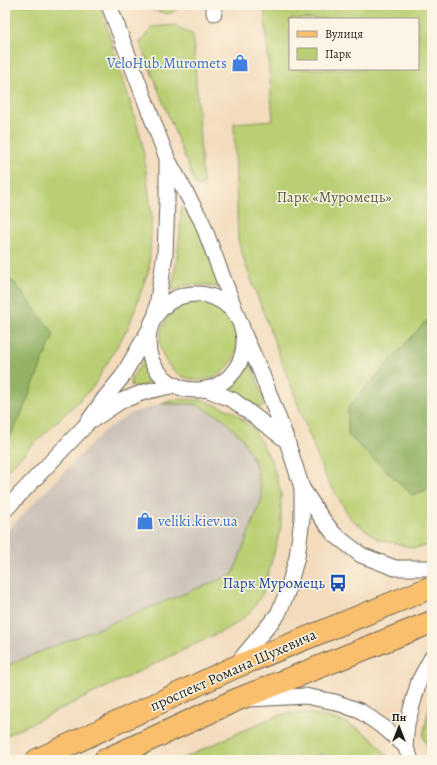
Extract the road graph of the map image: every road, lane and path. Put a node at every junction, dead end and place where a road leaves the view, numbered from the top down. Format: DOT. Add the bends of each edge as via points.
graph roads {
  1 [pos="109,5"];
  2 [pos="167,158"];
  3 [pos="156,313"];
  4 [pos="238,318"];
  5 [pos="149,331"];
  6 [pos="243,332"];
  7 [pos="175,385"];
  8 [pos="206,389"];
  9 [pos="85,426"];
  10 [pos="287,441"];
  11 [pos="302,488"];
  12 [pos="5,510"];
  13 [pos="432,568"];
  14 [pos="432,587"];
  15 [pos="432,622"];
  16 [pos="432,657"];
  17 [pos="233,668"];
  18 [pos="236,700"];
  19 [pos="408,753"];
  20 [pos="37,760"];
  21 [pos="105,760"];
  1 -- 2 [label="street"];
  2 -- 3 [label="street" via="165,254"];
  2 -- 4 [label="street" via="202,222"];
  3 -- 4 [label="street" via="170,301 184,295 200,294 215,297 228,306"];
  3 -- 5 [label="street"];
  4 -- 6 [label="street"];
  5 -- 7 [label="street" via="148,348 152,363 162,376"];
  5 -- 9 [label="street" via="122,377"];
  6 -- 8 [label="street" via="244,347 240,362 232,374 220,384"];
  6 -- 10 [label="street"];
  7 -- 8 [label="street" via="190,390"];
  7 -- 9 [label="street" via="144,392 121,401"];
  8 -- 10 [label="street" via="233,400"];
  9 -- 12 [label="street"];
  10 -- 11 [label="street"];
  11 -- 13 [label="street" via="334,534 361,555 395,568"];
  11 -- 17 [label="street" via="302,520 297,557 287,593 278,614"];
  14 -- 17 [label="main road, проспект Романа Шухевича"];
  15 -- 18 [label="main road, проспект Романа Шухевича"];
  16 -- 19 [label="street" via="419,681 407,724"];
  17 -- 20 [label="main road, проспект Романа Шухевича"];
  18 -- 19 [label="street" via="305,696 335,702 360,711 386,729"];
  18 -- 21 [label="main road, проспект Романа Шухевича"];
}
